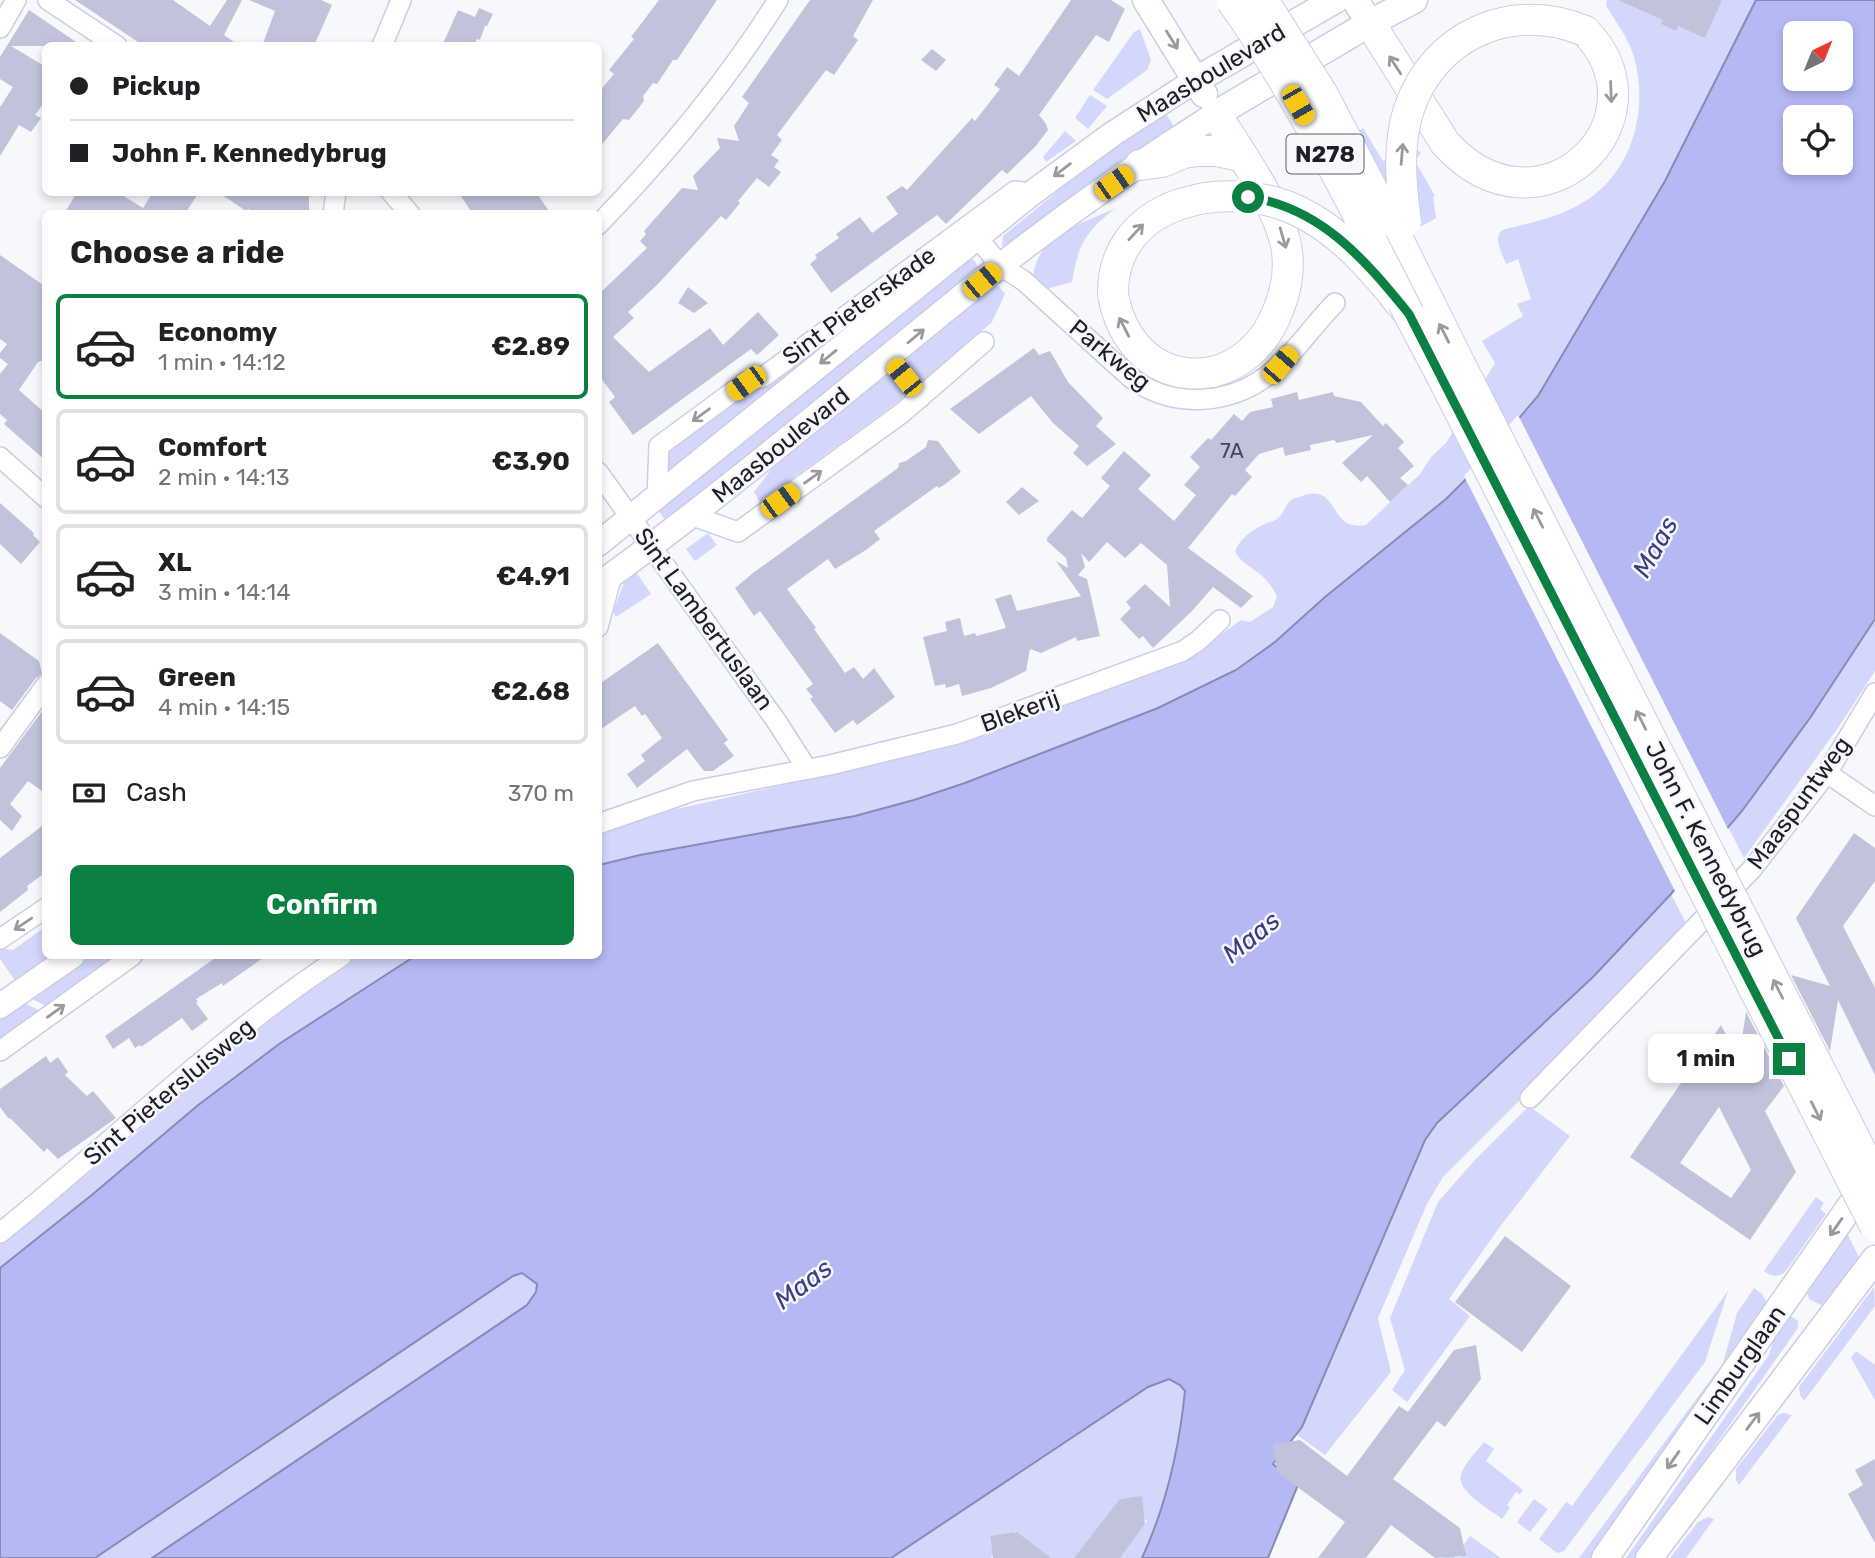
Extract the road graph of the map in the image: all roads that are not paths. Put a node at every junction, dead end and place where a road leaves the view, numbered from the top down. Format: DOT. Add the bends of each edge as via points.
graph roads {
  1 [pos="16,0"];
  2 [pos="48,0"];
  3 [pos="401,0"];
  4 [pos="778,0"];
  5 [pos="1146,0"];
  6 [pos="1231,0"];
  7 [pos="1263,0"];
  8 [pos="1335,0"];
  9 [pos="1347,0"];
  10 [pos="1414,0"];
  11 [pos="1363,12"];
  12 [pos="0,28"];
  13 [pos="111,42"];
  14 [pos="384,42"];
  15 [pos="1320,53"];
  16 [pos="1239,56"];
  17 [pos="1196,80"];
  18 [pos="1216,114"];
  19 [pos="1241,156"];
  20 [pos="1140,164"];
  21 [pos="394,196"];
  22 [pos="407,210"];
  23 [pos="602,220"];
  24 [pos="972,231"];
  25 [pos="1001,265"];
  26 [pos="1335,303"];
  27 [pos="1419,308"];
  28 [pos="984,342"];
  29 [pos="889,358"];
  30 [pos="920,398"];
  31 [pos="0,457"];
  32 [pos="602,477"];
  33 [pos="42,494"];
  34 [pos="657,496"];
  35 [pos="693,516"];
  36 [pos="631,517"];
  37 [pos="602,541"];
  38 [pos="651,546"];
  39 [pos="605,580"];
  40 [pos="602,600"];
  41 [pos="1220,620"];
  42 [pos="42,690"];
  43 [pos="1875,693"];
  44 [pos="2,739"];
  45 [pos="807,769"];
  46 [pos="1827,772"];
  47 [pos="1875,806"];
  48 [pos="602,823"];
  49 [pos="42,911"];
  50 [pos="0,939"];
  51 [pos="68,959"];
  52 [pos="128,959"];
  53 [pos="337,959"];
  54 [pos="0,1006"];
  55 [pos="0,1051"];
  56 [pos="1530,1098"];
  57 [pos="1875,1171"];
  58 [pos="1875,1178"];
  59 [pos="1875,1226"];
  60 [pos="0,1233"];
  61 [pos="1875,1259"];
  62 [pos="1605,1558"];
  63 [pos="1649,1558"];
  1 -- 12 [label="street"];
  2 -- 13 [label="street"];
  3 -- 14 [label="street"];
  4 -- 23 [label="street" via="712,93"];
  5 -- 17 [label="main road, one-way"];
  6 -- 27 [label="main road, John F. Kennedybrug / N278, bridge"];
  7 -- 27 [label="main road, John F. Kennedybrug / N278, bridge" via="1322,93 1389,220"];
  8 -- 16 [label="main road, Maasboulevard"];
  9 -- 15 [label="main road"];
  10 -- 11 [label="main road, Maasboulevard"];
  11 -- 15 [label="main road, Maasboulevard"];
  27 -- 11 [label="main road, one-way, bridge" via="1400,163 1408,111 1425,76 1438,56 1486,19 1507,11 1540,11 1585,31 1610,76 1611,109 1606,128 1587,157 1544,180 1514,182 1486,175 1453,151"];
  15 -- 18 [label="main road, Maasboulevard"];
  16 -- 17 [label="main road, Maasboulevard"];
  16 -- 18 [label="main road"];
  17 -- 18 [label="main road"];
  17 -- 24 [label="street, Maasboulevard, one-way"];
  18 -- 19 [label="main road"];
  18 -- 20 [label="street, Maasboulevard"];
  19 -- 20 [label="main road" via="1198,151"];
  19 -- 27 [label="main road, one-way, bridge" via="1271,207 1287,254 1281,302 1270,329 1260,344 1236,363 1214,372 1188,374 1164,368 1142,354 1118,315 1113,294 1121,253 1149,220 1190,201 1240,197 1281,204 1307,215"];
  20 -- 25 [label="street, Maasboulevard"];
  21 -- 22 [label="street"];
  24 -- 25 [label="street, Parkweg"];
  24 -- 34 [label="street, Maasboulevard, one-way"];
  24 -- 34 [label="street, Sint Pieterskade, one-way" via="659,446"];
  25 -- 26 [label="street, Parkweg" via="1140,385 1190,400 1222,397 1255,384 1280,365"];
  29 -- 25 [label="street, Maasboulevard, one-way"];
  58 -- 27 [label="main road, John F. Kennedybrug / N278, one-way, bridge"];
  27 -- 59 [label="main road, John F. Kennedybrug / N278, one-way, bridge"];
  28 -- 30 [label="street"];
  29 -- 30 [label="street"];
  29 -- 35 [label="street, Maasboulevard"];
  35 -- 30 [label="street, one-way" via="738,532"];
  31 -- 33 [label="street"];
  32 -- 36 [label="street, Sint Lambertuslaan"];
  34 -- 36 [label="street, Maasboulevard"];
  35 -- 38 [label="street, Maasboulevard"];
  36 -- 37 [label="street, Maasboulevard"];
  36 -- 38 [label="street, Sint Lambertuslaan"];
  38 -- 39 [label="street, Maasboulevard"];
  38 -- 45 [label="street, Sint Lambertuslaan"];
  39 -- 40 [label="street"];
  41 -- 45 [label="street, Blekerij" via="1183,651 1046,702 957,734"];
  42 -- 44 [label="street"];
  43 -- 46 [label="street, Maaspuntweg"];
  45 -- 48 [label="street" via="693,791"];
  46 -- 47 [label="street"];
  46 -- 56 [label="street, Maaspuntweg" via="1752,869"];
  49 -- 50 [label="street, one-way"];
  51 -- 54 [label="street"];
  55 -- 52 [label="street, one-way"];
  53 -- 60 [label="street, Sint Pietersluisweg" via="225,1041"];
  57 -- 62 [label="main road, Limburglaan, one-way"];
  63 -- 61 [label="main road, Limburglaan, one-way"];
}
